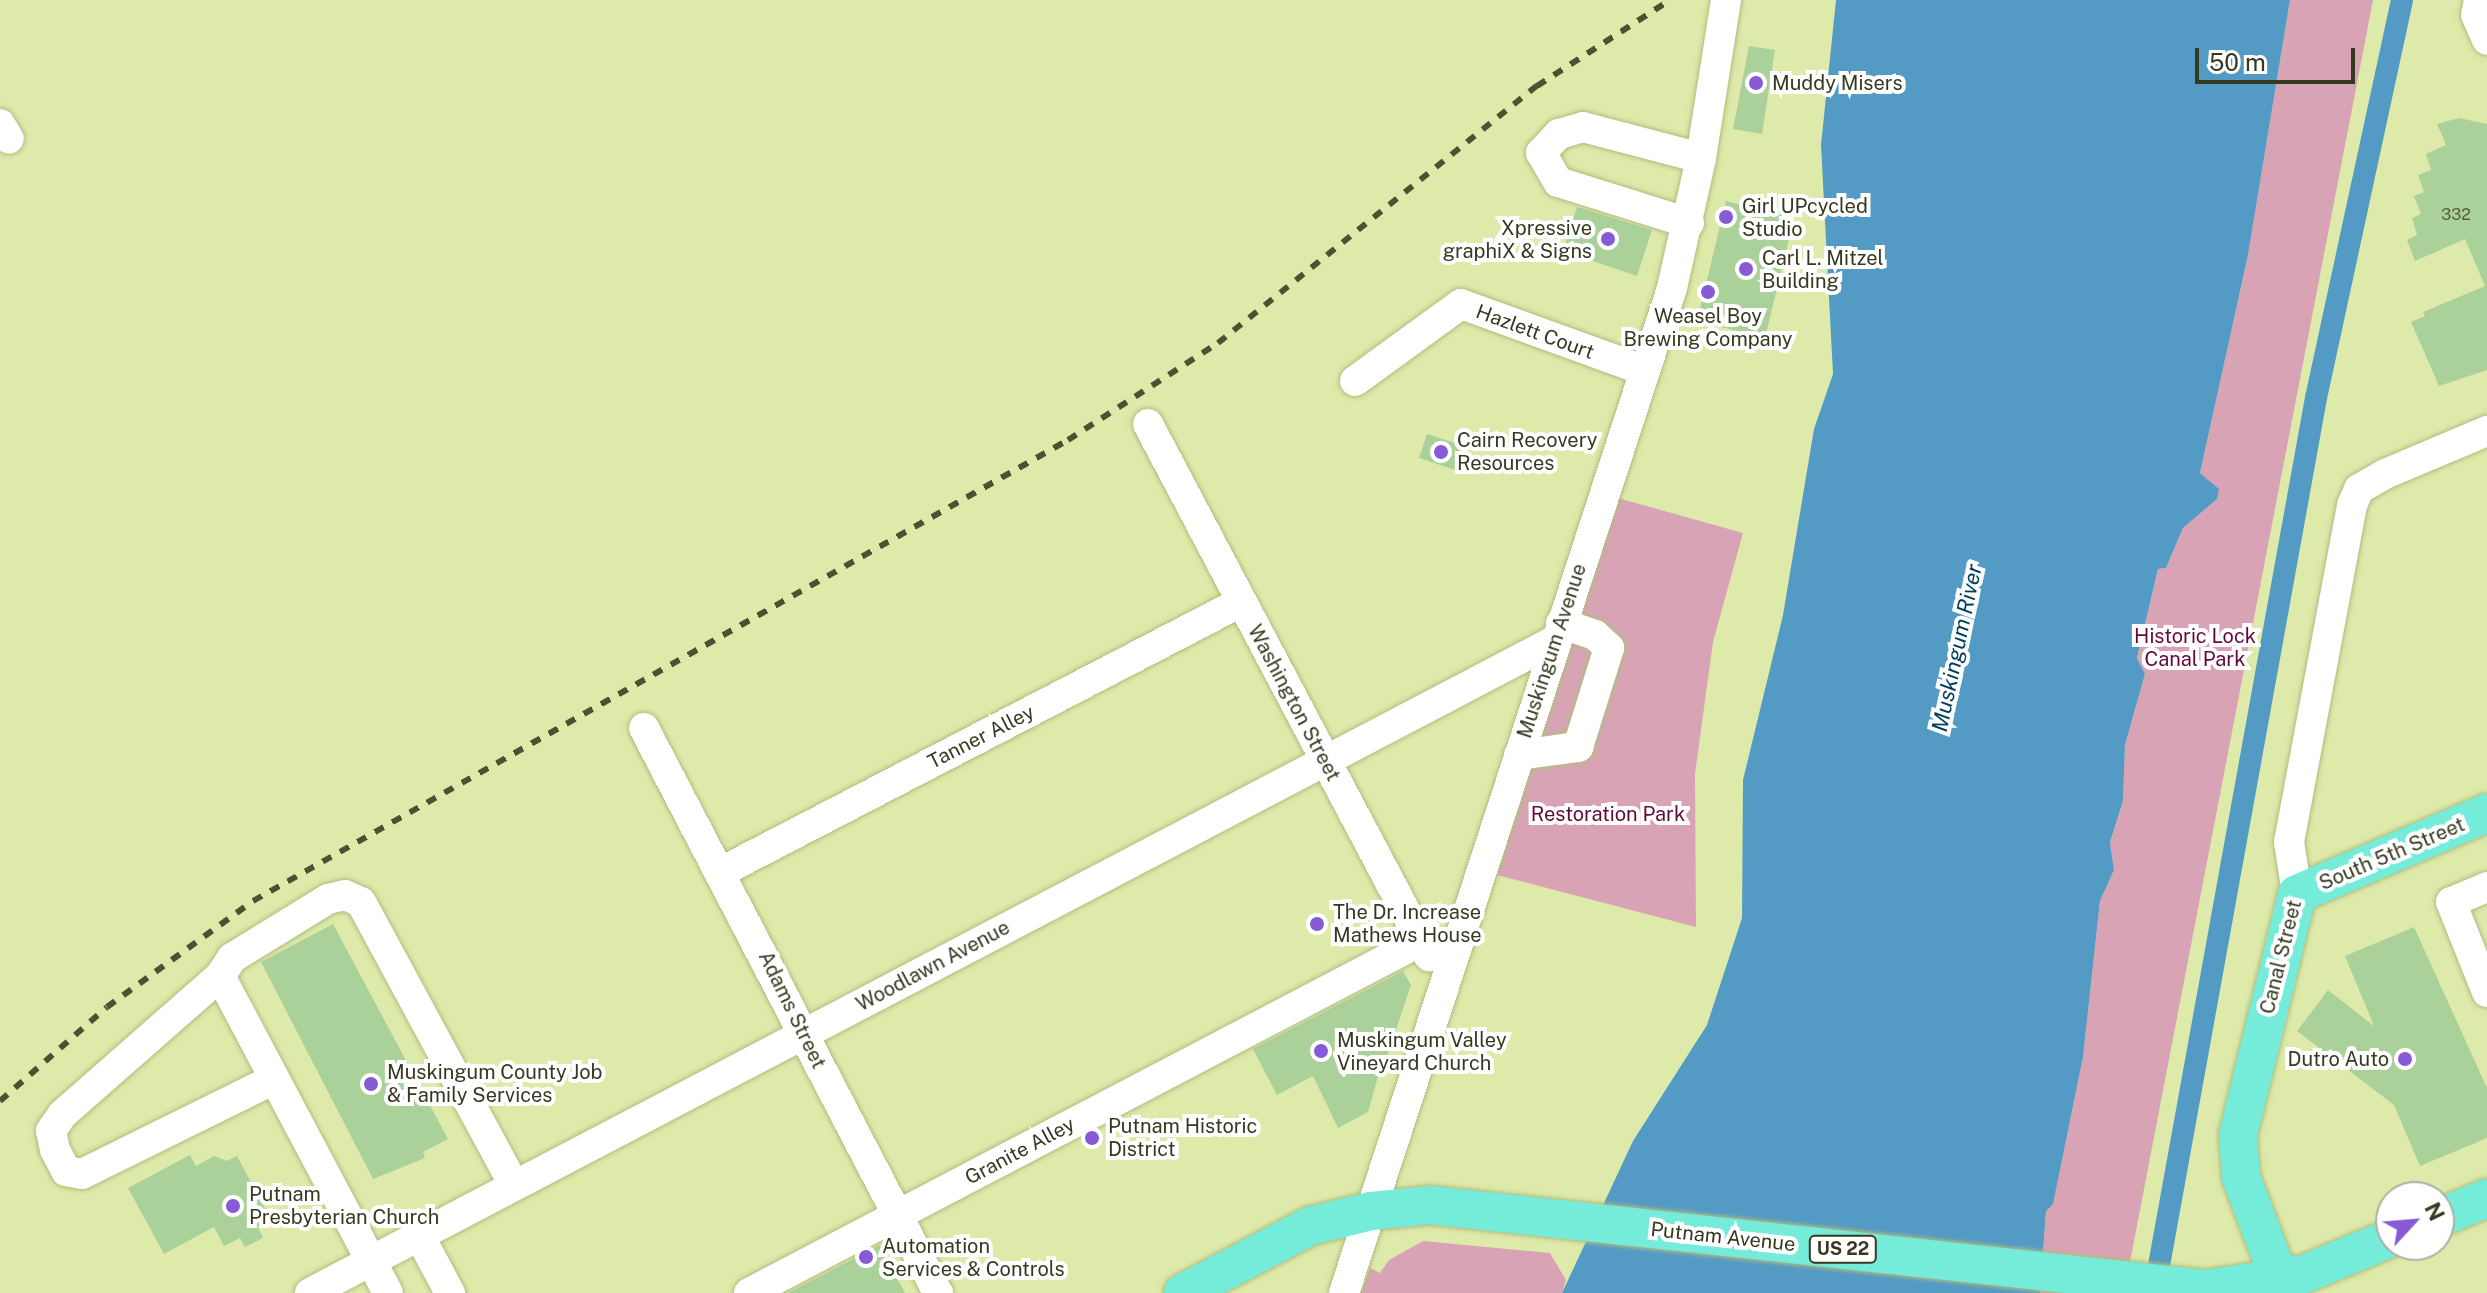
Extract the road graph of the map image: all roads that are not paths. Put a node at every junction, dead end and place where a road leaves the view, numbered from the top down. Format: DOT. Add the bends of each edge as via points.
graph roads {
  1 [pos="1726,0"];
  2 [pos="2479,0"];
  3 [pos="2487,40"];
  4 [pos="1701,158"];
  5 [pos="1689,223"];
  6 [pos="1643,370"];
  7 [pos="1355,381"];
  8 [pos="1148,424"];
  9 [pos="2487,431"];
  10 [pos="1241,602"];
  11 [pos="1559,632"];
  12 [pos="644,728"];
  13 [pos="1519,755"];
  14 [pos="1323,758"];
  15 [pos="2487,813"];
  16 [pos="721,872"];
  17 [pos="2487,887"];
  18 [pos="2297,894"];
  19 [pos="1419,942"];
  20 [pos="220,976"];
  21 [pos="1446,977"];
  22 [pos="2487,992"];
  23 [pos="803,1035"];
  24 [pos="274,1079"];
  25 [pos="514,1185"];
  26 [pos="2487,1198"];
  27 [pos="1371,1211"];
  28 [pos="2455,1211"];
  29 [pos="897,1215"];
  30 [pos="419,1235"];
  31 [pos="2375,1245"];
  32 [pos="371,1260"];
  33 [pos="2282,1286"];
  34 [pos="310,1293"];
  35 [pos="388,1293"];
  36 [pos="450,1293"];
  37 [pos="749,1293"];
  38 [pos="938,1293"];
  39 [pos="1183,1293"];
  40 [pos="1344,1293"];
  1 -- 4 [label="street, Muskingum Avenue"];
  2 -- 3 [label="street" via="2476,15"];
  4 -- 5 [label="street, Muskingum Avenue"];
  4 -- 5 [label="street" via="1583,127 1559,134 1541,153 1558,182"];
  5 -- 6 [label="street, Muskingum Avenue"];
  6 -- 7 [label="street, Hazlett Court" via="1461,304"];
  6 -- 11 [label="street, Muskingum Avenue"];
  8 -- 10 [label="street, Washington Street"];
  9 -- 18 [label="street, Canal Street" via="2359,489 2289,842"];
  10 -- 14 [label="street, Washington Street"];
  10 -- 16 [label="street, Tanner Alley"];
  11 -- 13 [label="street, Muskingum Avenue"];
  11 -- 13 [label="street" via="1595,635 1609,648 1578,747"];
  11 -- 14 [label="street, Woodlawn Avenue"];
  12 -- 16 [label="street, Adams Street"];
  13 -- 21 [label="street, Muskingum Avenue"];
  14 -- 19 [label="street, Washington Street"];
  14 -- 23 [label="street, Woodlawn Avenue"];
  15 -- 18 [label="main road, South 5th Street"];
  16 -- 23 [label="street, Adams Street"];
  17 -- 22 [label="street" via="2451,902"];
  18 -- 33 [label="main road, Canal Street" via="2238,1135 2241,1177"];
  19 -- 21 [label="street, Washington Street"];
  19 -- 29 [label="street, Granite Alley"];
  20 -- 24 [label="street"];
  20 -- 24 [label="street" via="62,1115 51,1131 66,1171 82,1174"];
  20 -- 25 [label="street" via="232,958 328,899 345,895 361,902"];
  21 -- 27 [label="street, Muskingum Avenue"];
  23 -- 25 [label="street, Woodlawn Avenue"];
  23 -- 29 [label="street, Adams Street"];
  24 -- 32 [label="street"];
  25 -- 30 [label="street, Woodlawn Avenue"];
  26 -- 28 [label="main road"];
  27 -- 33 [label="main road, Putnam Avenue / US 22" via="1429,1205 2206,1289"];
  27 -- 39 [label="main road, Putnam Avenue / US 22" via="1310,1226"];
  27 -- 40 [label="street, Muskingum Avenue"];
  29 -- 37 [label="street, Granite Alley"];
  29 -- 38 [label="street, Adams Street"];
  30 -- 32 [label="street, Woodlawn Avenue"];
  30 -- 36 [label="street"];
  31 -- 33 [label="main road, US 22"];
  32 -- 34 [label="street, Woodlawn Avenue"];
  32 -- 35 [label="street"];
}
